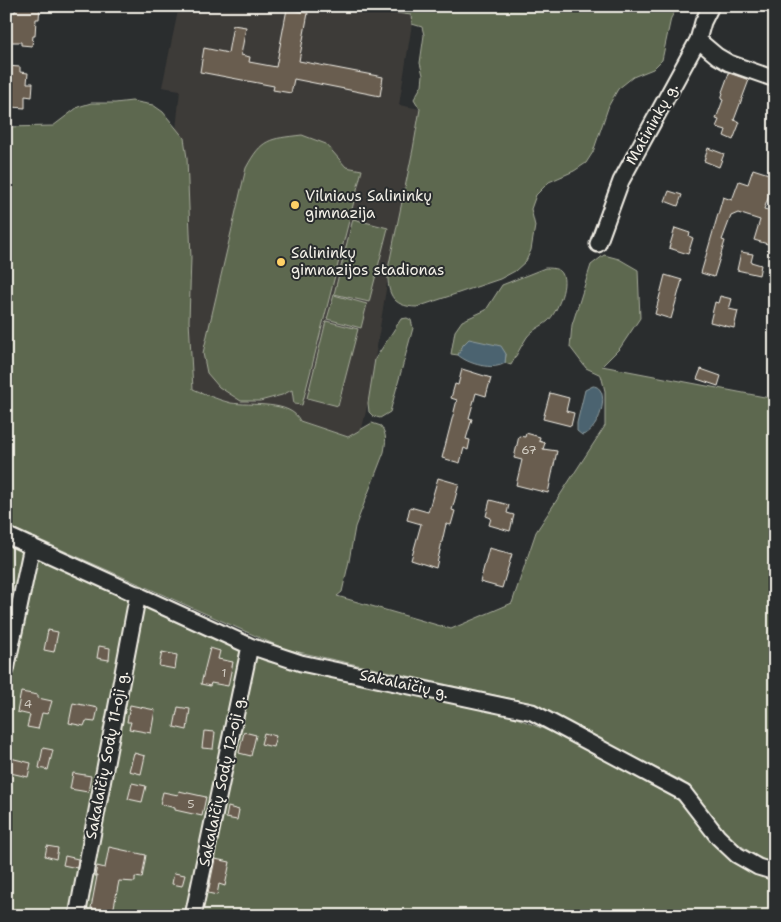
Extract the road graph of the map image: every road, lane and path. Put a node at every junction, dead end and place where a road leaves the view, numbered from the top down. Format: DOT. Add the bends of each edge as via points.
graph roads {
  1 [pos="711,6"];
  2 [pos="698,40"];
  3 [pos="775,79"];
  4 [pos="598,244"];
  5 [pos="6,535"];
  6 [pos="32,546"];
  7 [pos="138,594"];
  8 [pos="250,646"];
  9 [pos="6,670"];
  10 [pos="775,872"];
  11 [pos="77,916"];
  12 [pos="193,916"];
  1 -- 2 [label="street, Matininkų g."];
  2 -- 3 [label="street" via="729,63"];
  2 -- 4 [label="street, Matininkų g." via="621,181"];
  5 -- 6 [label="street, Sakalaičių g."];
  6 -- 7 [label="street, Sakalaičių g."];
  6 -- 9 [label="street"];
  7 -- 8 [label="street, Sakalaičių g."];
  7 -- 11 [label="street, Sakalaičių Sodų 11-oji g."];
  8 -- 10 [label="street, Sakalaičių g." via="302,663 532,712 684,793 718,837 737,855"];
  8 -- 12 [label="street, Sakalaičių Sodų 12-oji g."];
}
